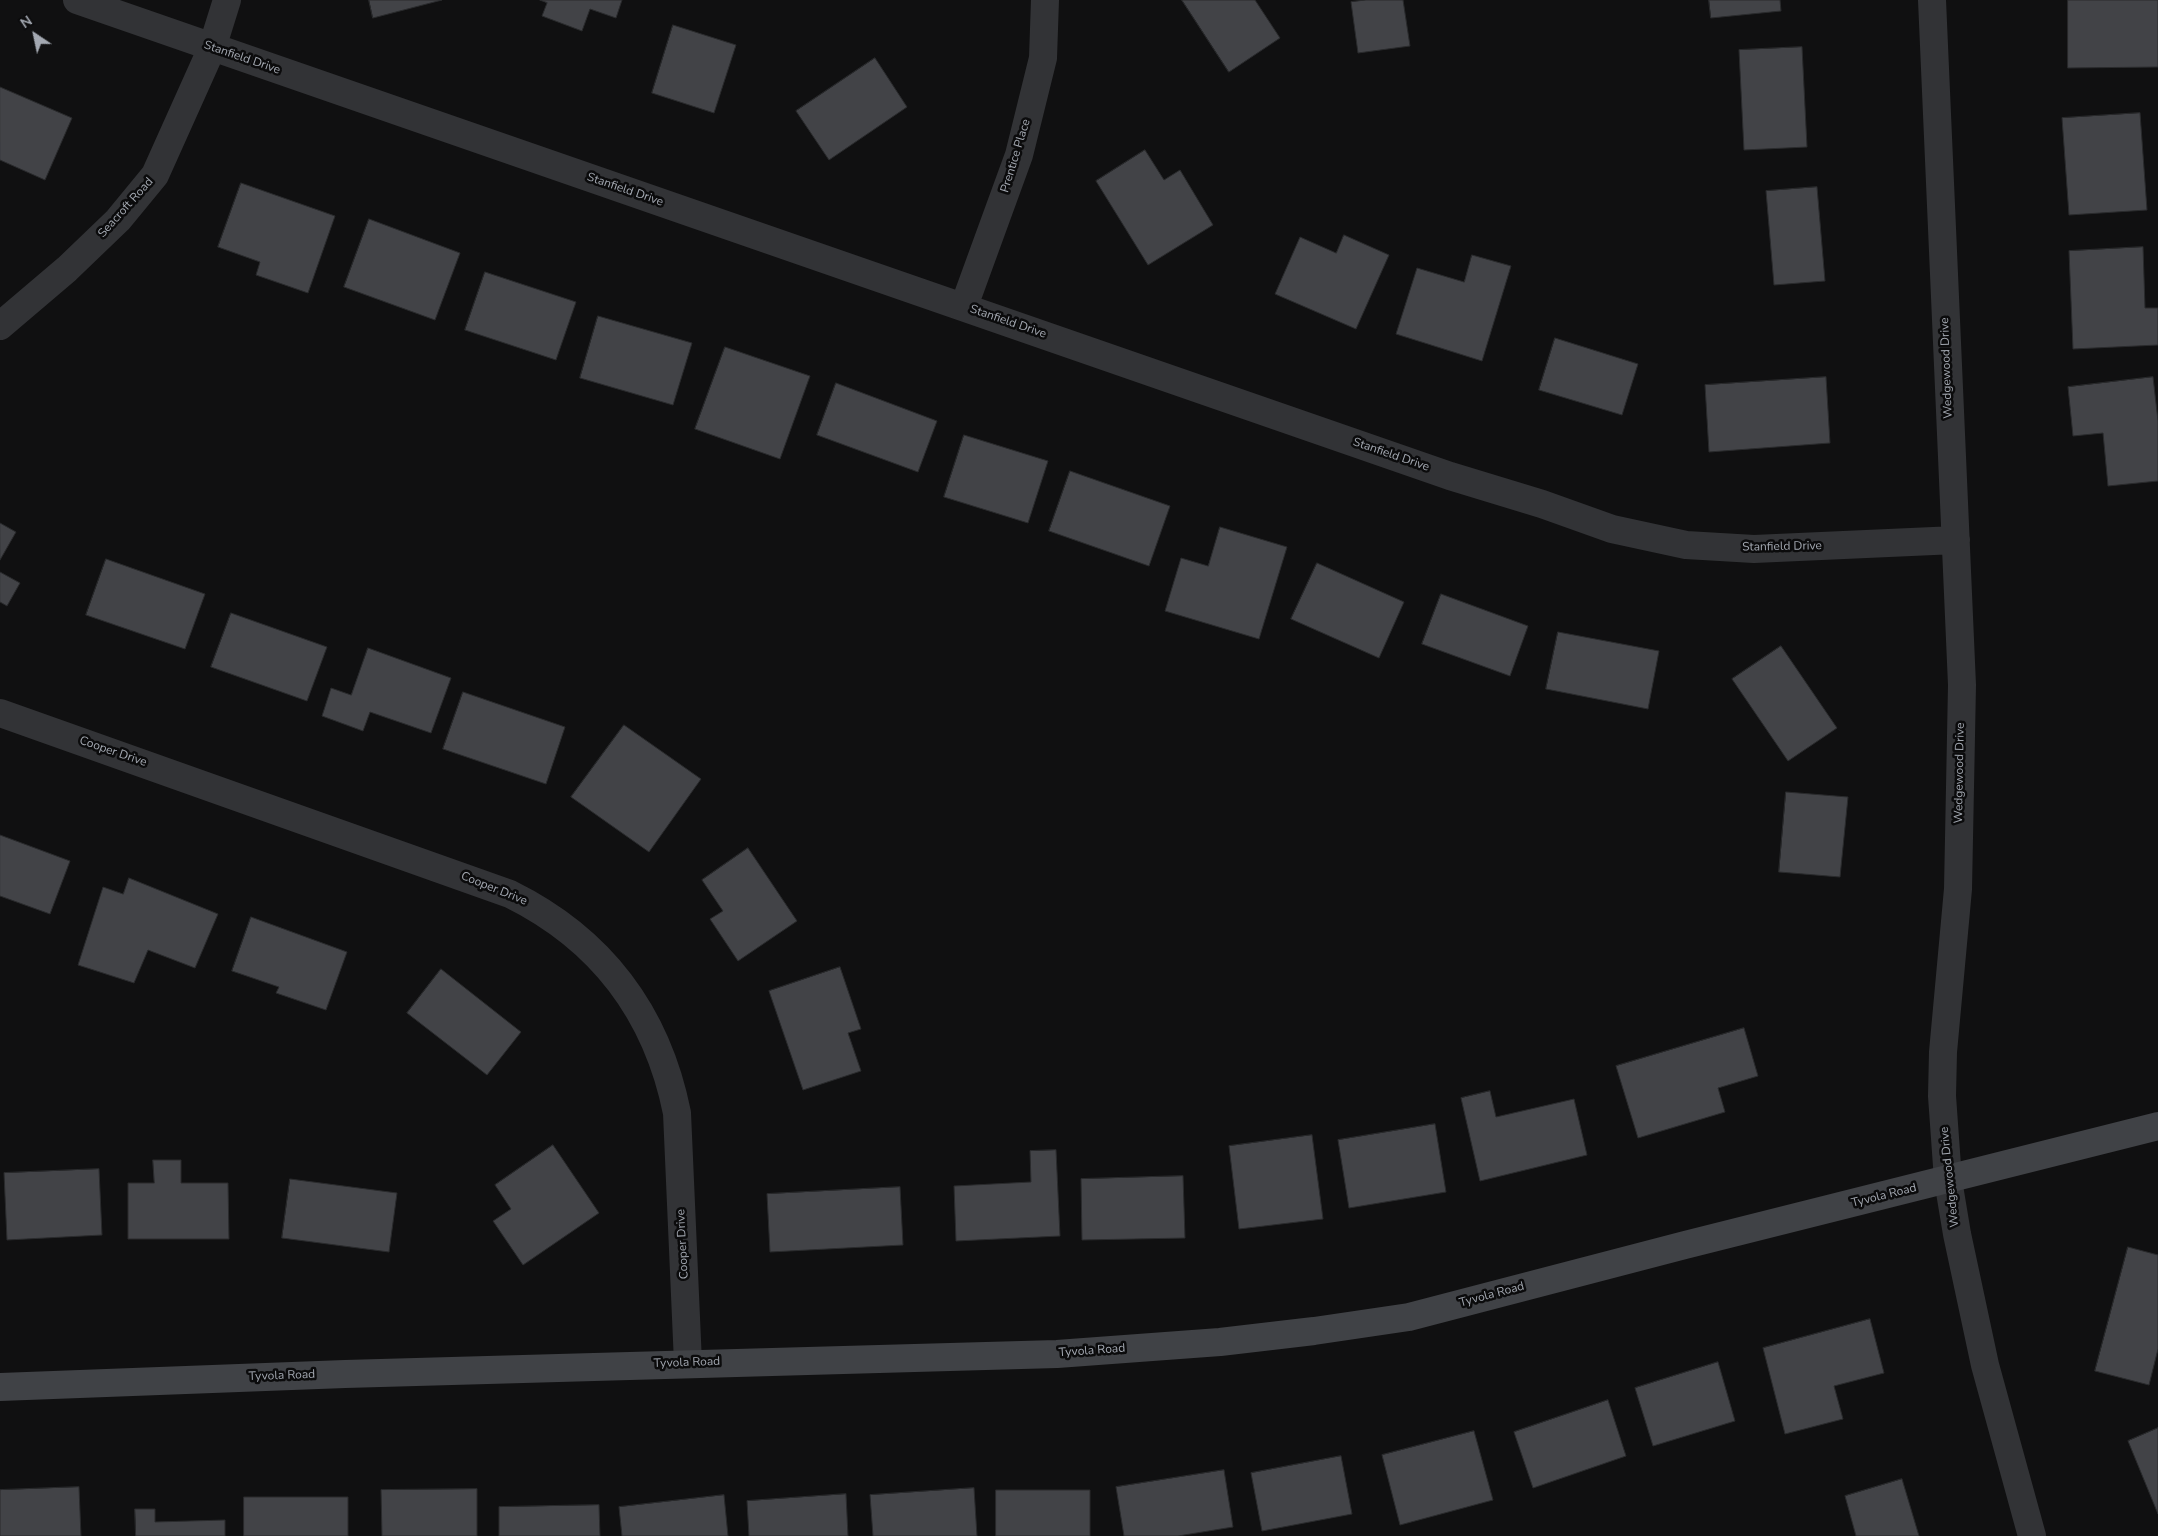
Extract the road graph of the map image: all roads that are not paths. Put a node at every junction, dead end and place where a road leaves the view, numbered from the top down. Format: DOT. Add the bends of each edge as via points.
graph roads {
  1 [pos="77,0"];
  2 [pos="227,0"];
  3 [pos="1045,0"];
  4 [pos="1932,0"];
  5 [pos="212,48"];
  6 [pos="964,306"];
  7 [pos="0,326"];
  8 [pos="1956,540"];
  9 [pos="0,713"];
  10 [pos="2158,1126"];
  11 [pos="1948,1180"];
  12 [pos="688,1363"];
  13 [pos="0,1387"];
  14 [pos="2032,1536"];
  1 -- 5 [label="street, Stanfield Drive"];
  2 -- 5 [label="street, Seacroft Road"];
  3 -- 6 [label="street, Prentice Place" via="1043,58 1019,155"];
  4 -- 8 [label="street, Wedgewood Drive"];
  5 -- 6 [label="street, Stanfield Drive"];
  5 -- 7 [label="street, Seacroft Road" via="155,176 118,220"];
  6 -- 8 [label="street, Stanfield Drive" via="1450,476 1612,529 1686,545 1754,549"];
  8 -- 11 [label="street, Wedgewood Drive" via="1962,685 1958,889 1942,1096"];
  9 -- 12 [label="street, Cooper Drive" via="510,894 535,906 582,940 602,960 637,1006 672,1085 677,1113"];
  10 -- 11 [label="main road, Tyvola Road"];
  11 -- 12 [label="main road, Tyvola Road" via="1409,1316 1314,1331 1220,1342 1057,1354"];
  11 -- 14 [label="street, Wedgewood Drive" via="1985,1365"];
  12 -- 13 [label="main road, Tyvola Road"];
}
